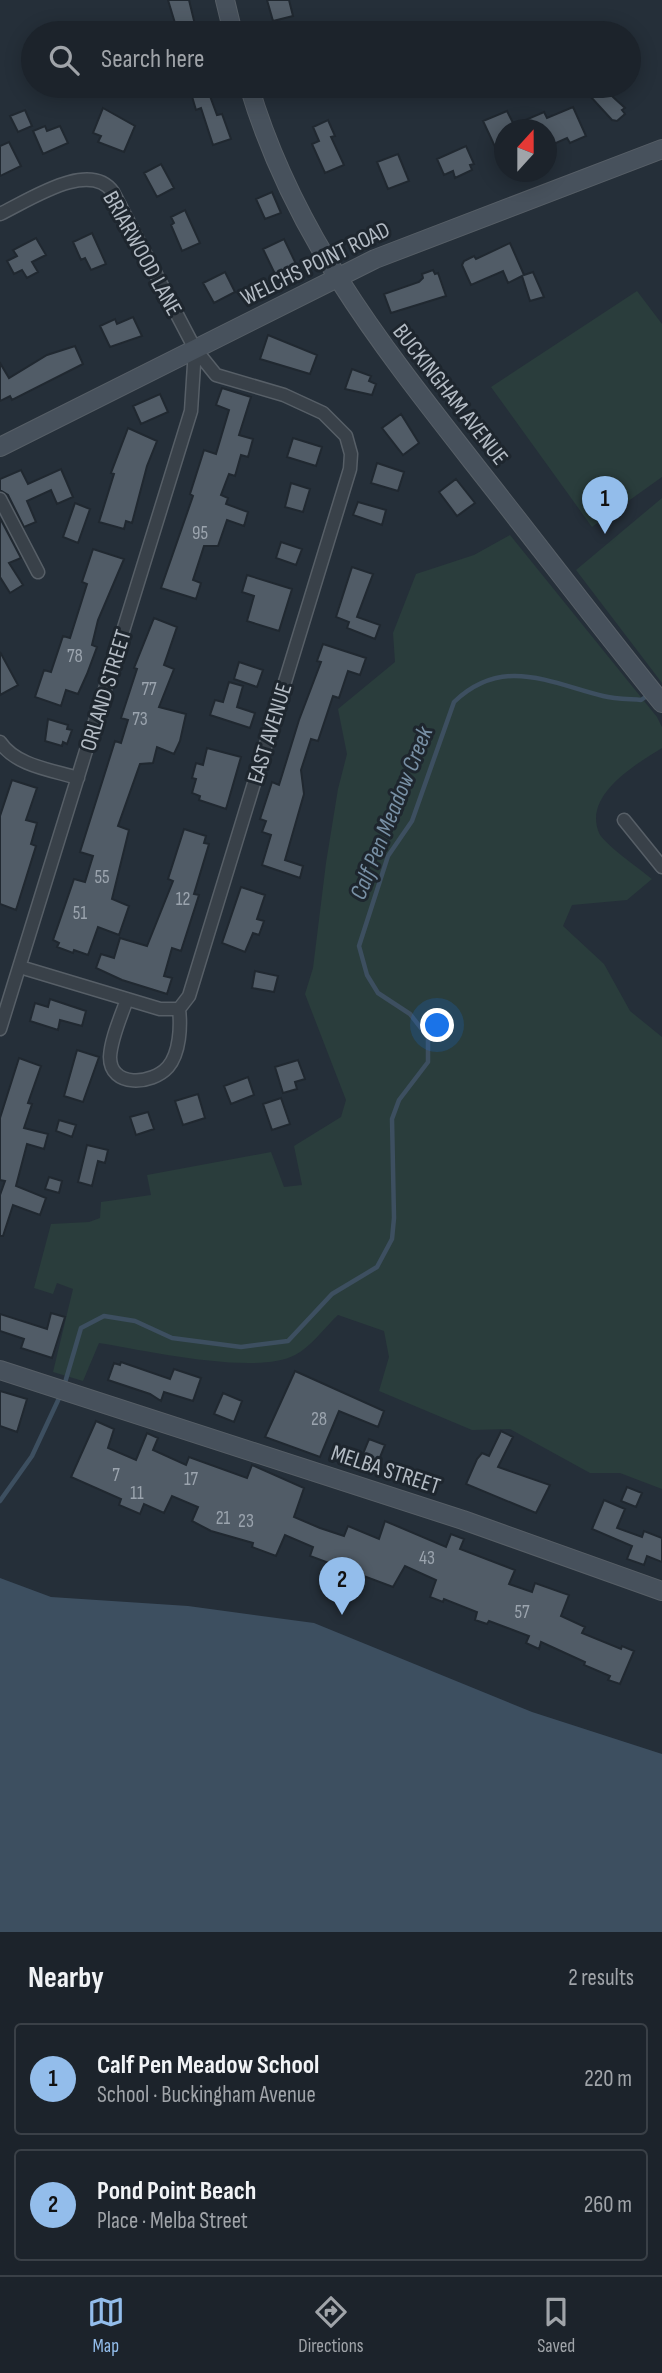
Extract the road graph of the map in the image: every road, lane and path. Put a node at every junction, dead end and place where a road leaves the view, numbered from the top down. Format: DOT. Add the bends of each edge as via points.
graph roads {
  1 [pos="225,0"];
  2 [pos="230,21"];
  3 [pos="253,98"];
  4 [pos="662,149"];
  5 [pos="0,214"];
  6 [pos="336,279"];
  7 [pos="195,349"];
  8 [pos="0,447"];
  9 [pos="0,499"];
  10 [pos="38,572"];
  11 [pos="662,703"];
  12 [pos="0,743"];
  13 [pos="78,778"];
  14 [pos="624,820"];
  15 [pos="662,867"];
  16 [pos="20,967"];
  17 [pos="127,999"];
  18 [pos="179,1009"];
  19 [pos="0,1029"];
  20 [pos="0,1370"];
  21 [pos="662,1591"];
  1 -- 2 [label="main road"];
  3 -- 6 [label="main road, BUCKINGHAM AVENUE" via="285,181"];
  4 -- 6 [label="main road, WELCHS POINT ROAD" via="398,249"];
  5 -- 7 [label="street, BRIARWOOD LANE" via="73,180 89,178 105,184"];
  6 -- 7 [label="main road, WELCHS POINT ROAD"];
  6 -- 11 [label="main road, BUCKINGHAM AVENUE" via="380,343"];
  7 -- 8 [label="main road, WELCHS POINT ROAD"];
  7 -- 13 [label="street, ORLAND STREET" via="191,411"];
  7 -- 18 [label="street, EAST AVENUE" via="216,374 284,395 323,413 346,436 351,454 189,996"];
  9 -- 10 [label="street"];
  12 -- 13 [label="street" via="20,760"];
  13 -- 16 [label="street, ORLAND STREET"];
  14 -- 15 [label="street"];
  16 -- 17 [label="street"];
  16 -- 19 [label="street, ORLAND STREET"];
  17 -- 18 [label="street" via="160,1009"];
  17 -- 18 [label="street" via="110,1055 112,1067 126,1080 150,1079 169,1066 179,1036"];
  20 -- 21 [label="main road, MELBA STREET" via="463,1520"];
}
